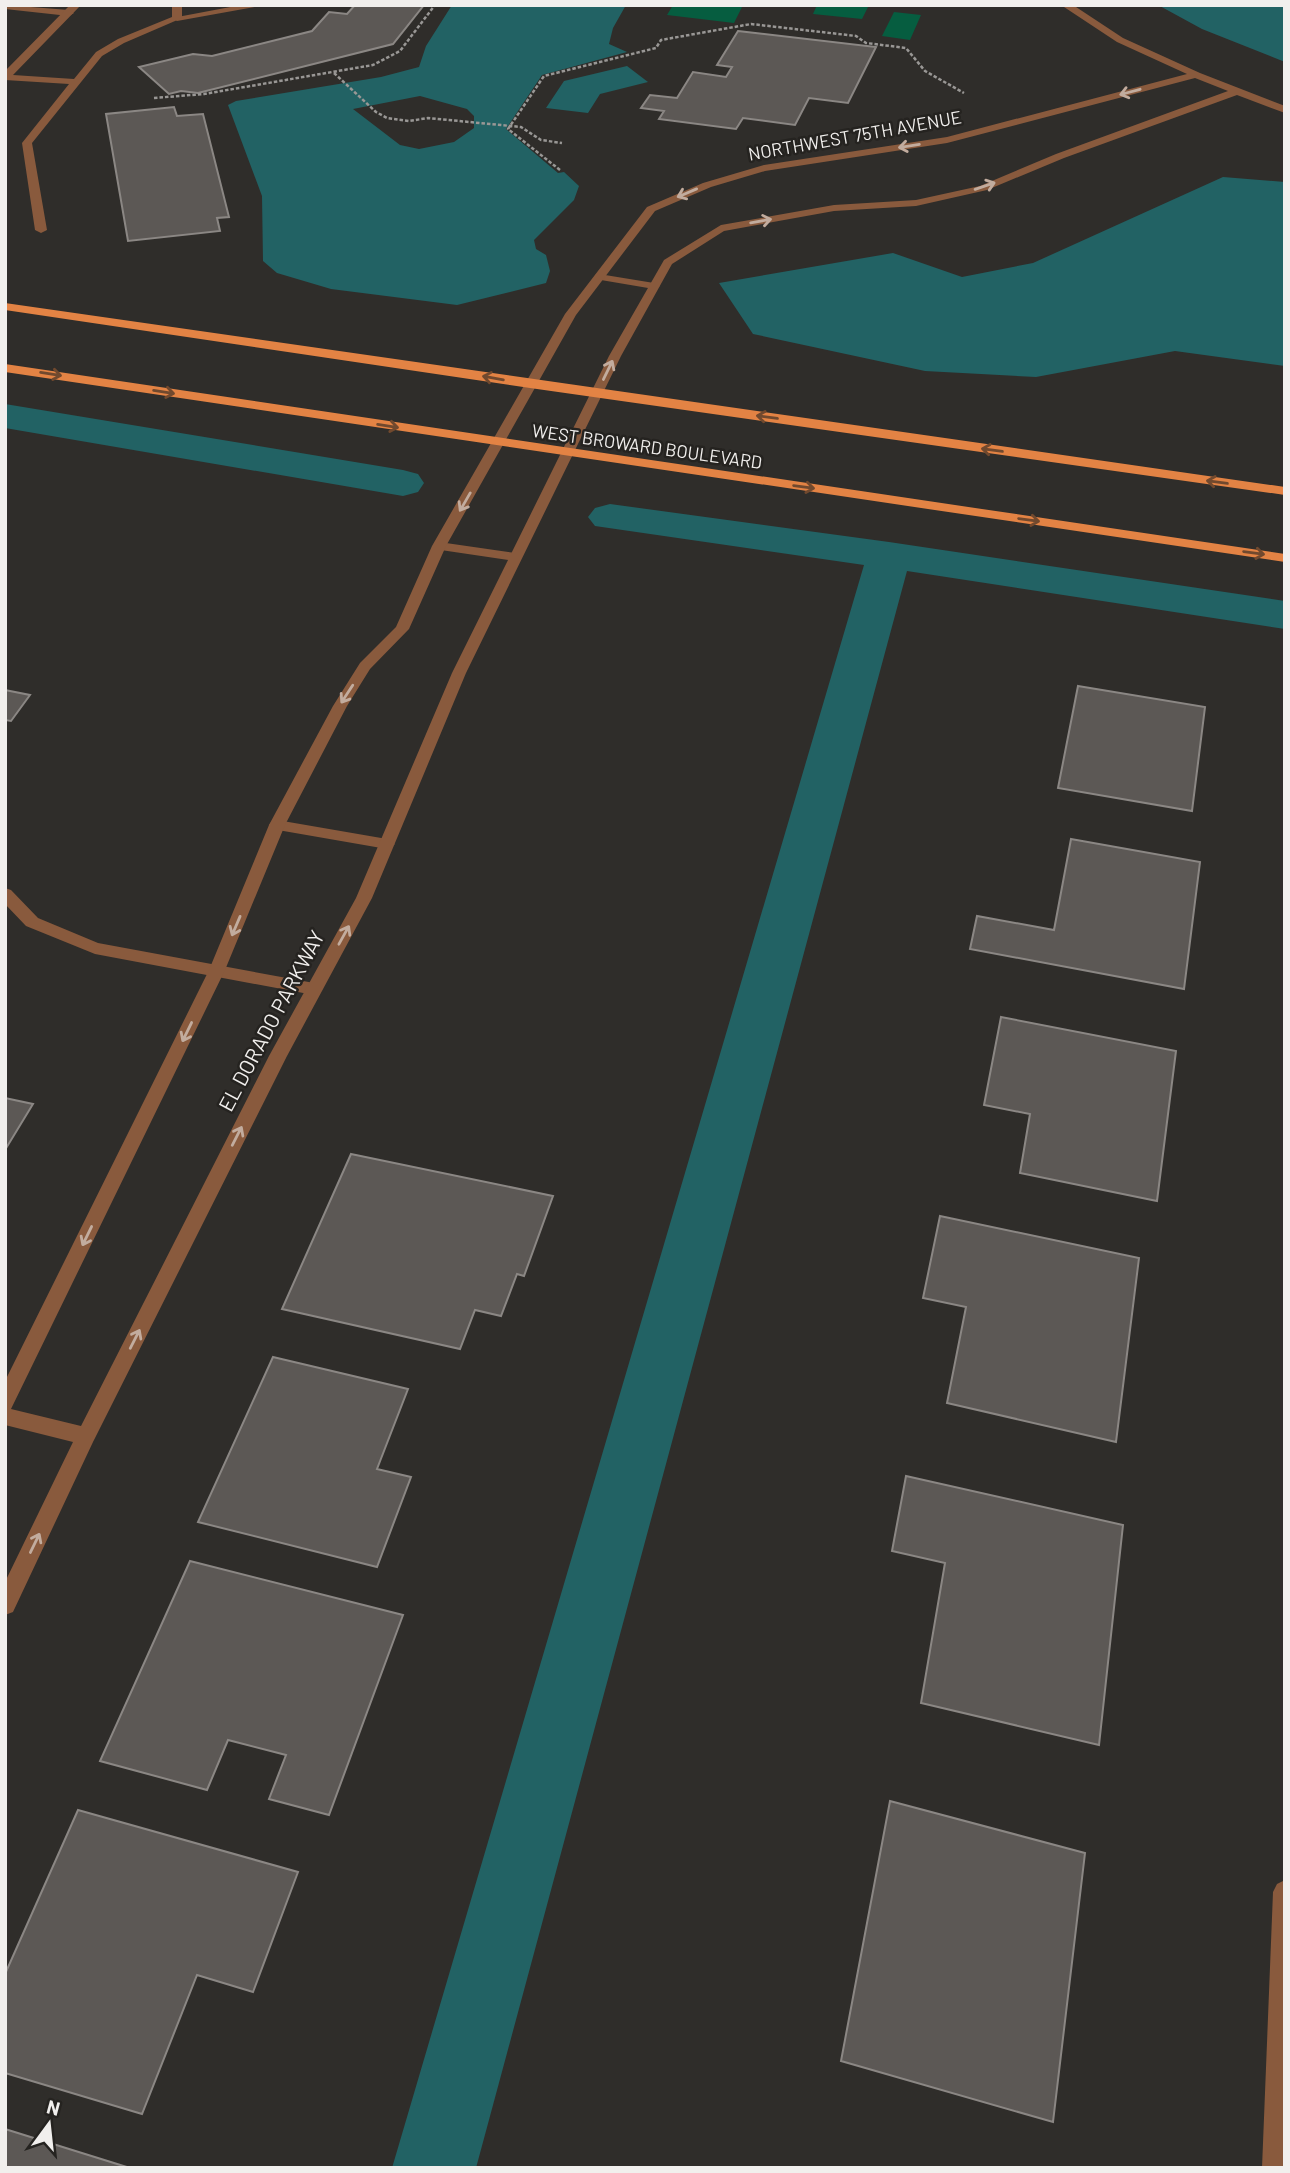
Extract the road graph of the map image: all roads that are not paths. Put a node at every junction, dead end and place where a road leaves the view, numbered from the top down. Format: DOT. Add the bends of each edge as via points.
graph roads {
  1 [pos="177,5"];
  2 [pos="261,5"];
  3 [pos="1066,5"];
  4 [pos="5,6"];
  5 [pos="73,9"];
  6 [pos="177,19"];
  7 [pos="1196,75"];
  8 [pos="5,77"];
  9 [pos="77,82"];
  10 [pos="1237,91"];
  11 [pos="1285,110"];
  12 [pos="41,230"];
  13 [pos="603,272"];
  14 [pos="657,281"];
  15 [pos="5,306"];
  16 [pos="5,368"];
  17 [pos="530,384"];
  18 [pos="597,393"];
  19 [pos="498,443"];
  20 [pos="566,453"];
  21 [pos="1285,491"];
  22 [pos="439,546"];
  23 [pos="515,557"];
  24 [pos="1285,558"];
  25 [pos="277,825"];
  26 [pos="387,844"];
  27 [pos="5,894"];
  28 [pos="217,970"];
  29 [pos="314,989"];
  30 [pos="5,1402"];
  31 [pos="5,1416"];
  32 [pos="86,1436"];
  33 [pos="5,1605"];
  34 [pos="1285,1892"];
  35 [pos="1275,2168"];
  1 -- 6 [label="street"];
  2 -- 6 [label="street"];
  3 -- 7 [label="street" via="1120,40"];
  4 -- 5 [label="street"];
  5 -- 8 [label="street"];
  6 -- 9 [label="street" via="99,54"];
  7 -- 10 [label="street"];
  7 -- 13 [label="street, NORTHWEST 75TH AVENUE, one-way" via="947,140 764,167 707,185 651,209"];
  8 -- 9 [label="street"];
  9 -- 12 [label="street" via="27,143"];
  10 -- 11 [label="street"];
  14 -- 10 [label="street, one-way" via="668,262 721,228 834,208 916,204 983,188"];
  13 -- 14 [label="street"];
  13 -- 17 [label="street, NORTHWEST 75TH AVENUE" via="571,314"];
  18 -- 14 [label="street, one-way"];
  17 -- 15 [label="main road, one-way"];
  16 -- 19 [label="main road, WEST BROWARD BOULEVARD, one-way"];
  17 -- 18 [label="main road"];
  17 -- 19 [label="street, NORTHWEST 75TH AVENUE"];
  18 -- 20 [label="street"];
  21 -- 18 [label="main road, one-way"];
  19 -- 20 [label="main road, WEST BROWARD BOULEVARD"];
  19 -- 22 [label="street, one-way"];
  20 -- 23 [label="street, EL DORADO PARKWAY"];
  20 -- 24 [label="main road, WEST BROWARD BOULEVARD, one-way"];
  22 -- 23 [label="street"];
  22 -- 25 [label="street, one-way" via="402,629 359,676"];
  23 -- 26 [label="street, EL DORADO PARKWAY" via="459,673"];
  25 -- 26 [label="street"];
  25 -- 28 [label="street, one-way"];
  29 -- 26 [label="street, EL DORADO PARKWAY, one-way" via="364,898"];
  27 -- 28 [label="street" via="32,922 95,948"];
  28 -- 29 [label="street"];
  28 -- 30 [label="street, one-way"];
  32 -- 29 [label="street, EL DORADO PARKWAY, one-way"];
  31 -- 32 [label="street"];
  33 -- 32 [label="street, EL DORADO PARKWAY, one-way"];
  34 -- 35 [label="street"];
}
